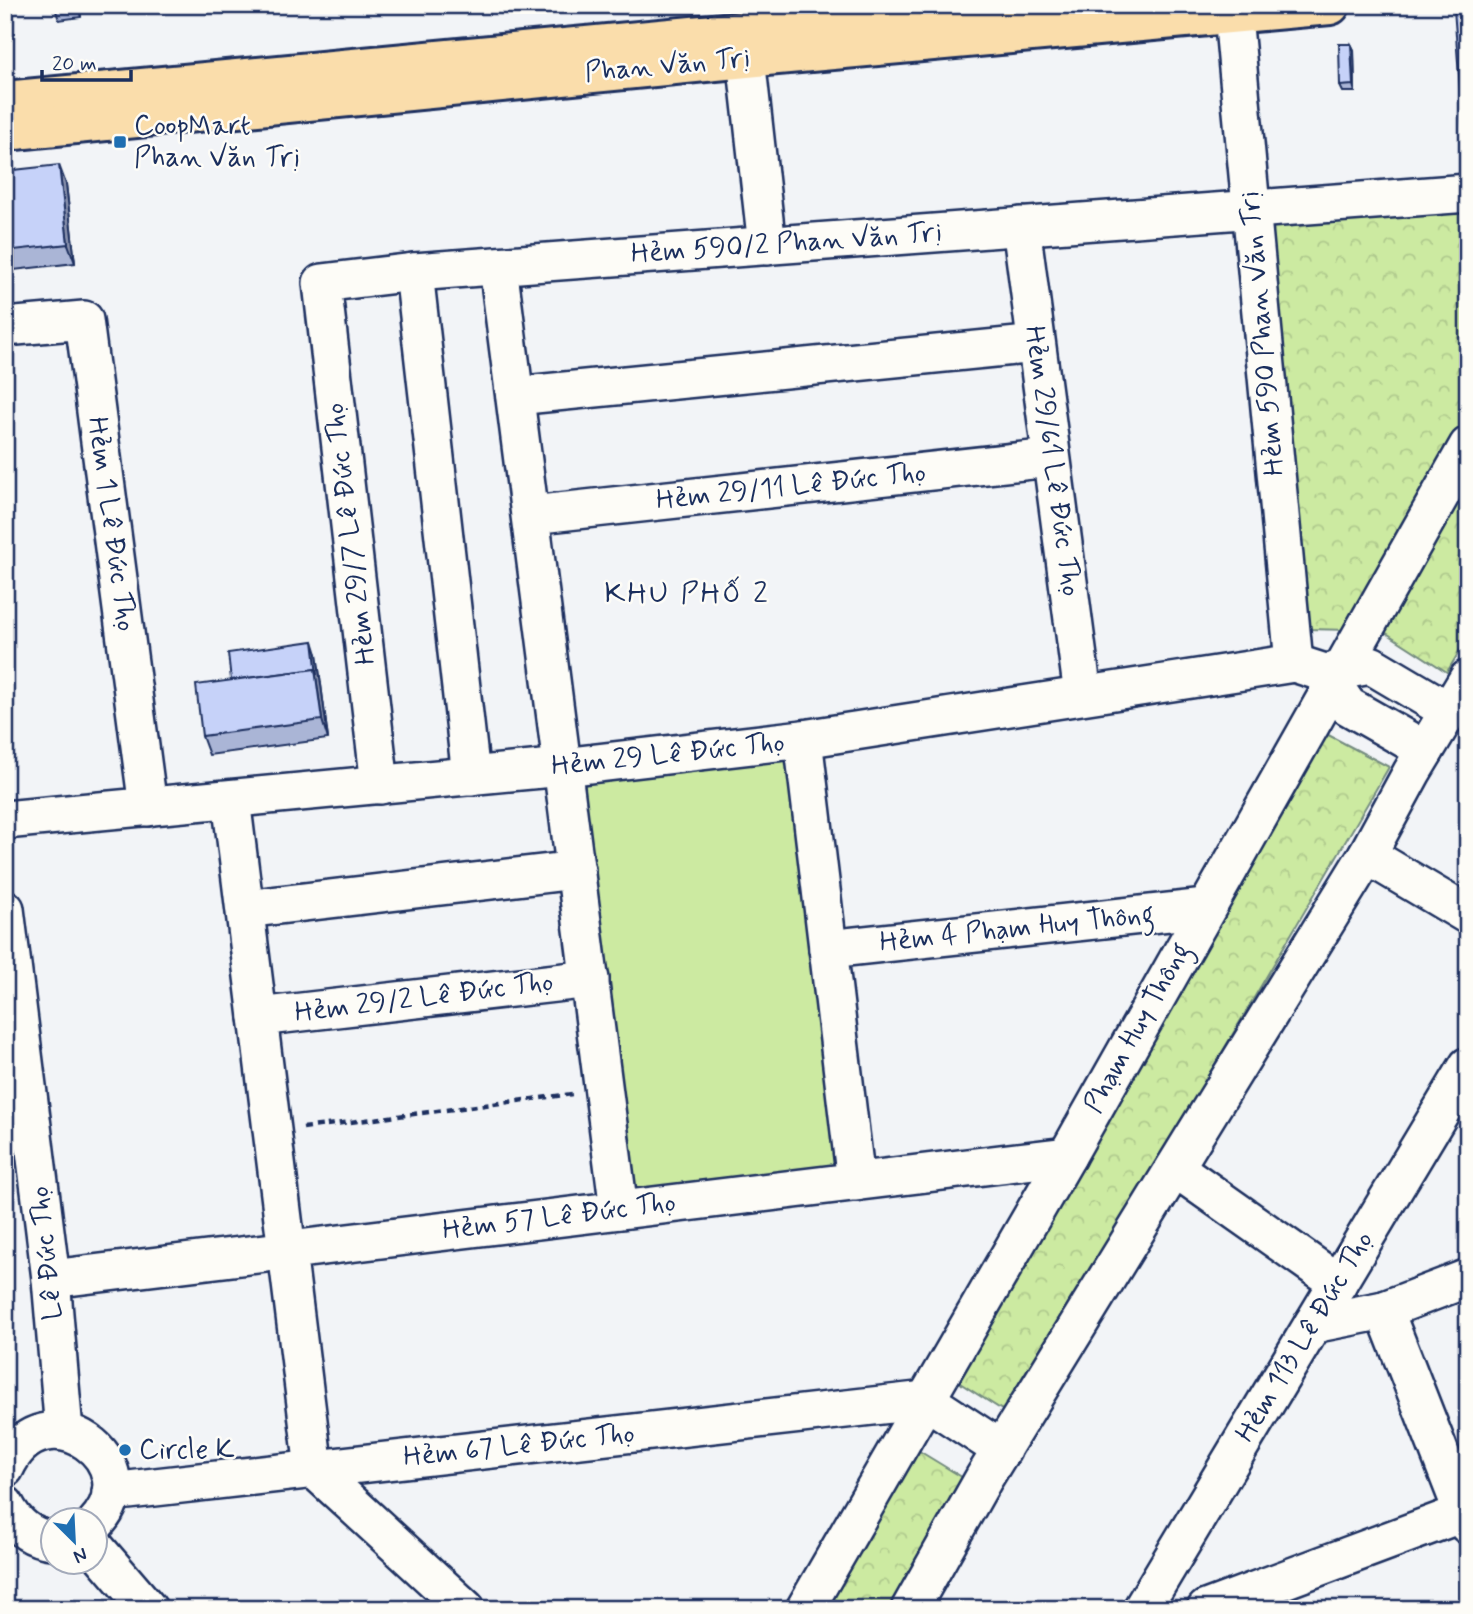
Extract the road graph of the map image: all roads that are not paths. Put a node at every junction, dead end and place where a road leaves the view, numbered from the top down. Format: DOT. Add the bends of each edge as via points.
graph roads {
  1 [pos="1017,5"];
  2 [pos="1330,5"];
  3 [pos="1233,10"];
  4 [pos="747,58"];
  5 [pos="5,100"];
  6 [pos="5,131"];
  7 [pos="1468,193"];
  8 [pos="1251,209"];
  9 [pos="1021,226"];
  10 [pos="766,246"];
  11 [pos="498,266"];
  12 [pos="414,272"];
  13 [pos="322,283"];
  14 [pos="5,327"];
  15 [pos="1036,344"];
  16 [pos="515,396"];
  17 [pos="1468,446"];
  18 [pos="1051,458"];
  19 [pos="531,515"];
  20 [pos="1323,673"];
  21 [pos="1468,679"];
  22 [pos="1083,695"];
  23 [pos="1447,710"];
  24 [pos="803,740"];
  25 [pos="1424,750"];
  26 [pos="563,767"];
  27 [pos="471,776"];
  28 [pos="380,785"];
  29 [pos="231,799"];
  30 [pos="148,807"];
  31 [pos="5,820"];
  32 [pos="1367,855"];
  33 [pos="576,870"];
  34 [pos="1206,908"];
  35 [pos="5,909"];
  36 [pos="245,909"];
  37 [pos="1468,915"];
  38 [pos="828,949"];
  39 [pos="590,979"];
  40 [pos="258,1017"];
  41 [pos="1468,1066"];
  42 [pos="1067,1156"];
  43 [pos="1175,1168"];
  44 [pos="856,1182"];
  45 [pos="620,1210"];
  46 [pos="286,1251"];
  47 [pos="1468,1278"];
  48 [pos="51,1279"];
  49 [pos="1338,1283"];
  50 [pos="1384,1310"];
  51 [pos="1313,1324"];
  52 [pos="926,1400"];
  53 [pos="64,1432"];
  54 [pos="1002,1450"];
  55 [pos="5,1468"];
  56 [pos="314,1469"];
  57 [pos="111,1492"];
  58 [pos="108,1506"];
  59 [pos="1466,1516"];
  60 [pos="8,1519"];
  61 [pos="38,1535"];
  62 [pos="108,1562"];
  63 [pos="148,1609"];
  64 [pos="466,1609"];
  65 [pos="805,1609"];
  66 [pos="910,1609"];
  67 [pos="1142,1609"];
  68 [pos="1206,1609"];
  1 -- 5 [label="main road, Phan Văn Trị"];
  2 -- 3 [label="main road, Phan Văn Trị"];
  3 -- 4 [label="main road, Phan Văn Trị"];
  3 -- 8 [label="street, Hẻm 590 Phan Văn Trị"];
  4 -- 6 [label="main road, Phan Văn Trị"];
  4 -- 10 [label="street"];
  7 -- 8 [label="street, Hẻm 590/2 Phan Văn Trị"];
  8 -- 9 [label="street, Hẻm 590/2 Phan Văn Trị"];
  8 -- 20 [label="street, Hẻm 590 Phan Văn Trị"];
  9 -- 10 [label="street, Hẻm 590/2 Phan Văn Trị"];
  9 -- 15 [label="street, Hẻm 29/61 Lê Đức Thọ"];
  10 -- 11 [label="street, Hẻm 590/2 Phan Văn Trị"];
  11 -- 12 [label="street, Hẻm 590/2 Phan Văn Trị"];
  11 -- 16 [label="street"];
  12 -- 13 [label="street, Hẻm 590/2 Phan Văn Trị"];
  12 -- 27 [label="street"];
  13 -- 28 [label="street, Hẻm 29/7 Lê Đức Thọ"];
  14 -- 30 [label="street, Hẻm 1 Lê Đức Thọ" via="84,320"];
  15 -- 16 [label="street"];
  15 -- 18 [label="street, Hẻm 29/61 Lê Đức Thọ"];
  16 -- 19 [label="street"];
  17 -- 20 [label="street, Phạm Huy Thông"];
  18 -- 19 [label="street, Hẻm 29/11 Lê Đức Thọ"];
  18 -- 22 [label="street, Hẻm 29/61 Lê Đức Thọ"];
  19 -- 26 [label="street"];
  20 -- 22 [label="street, Hẻm 29 Lê Đức Thọ"];
  20 -- 23 [label="street, Hẻm 29 Lê Đức Thọ" via="1371,665"];
  20 -- 25 [label="street" via="1348,706"];
  20 -- 34 [label="street, Phạm Huy Thông"];
  21 -- 23 [label="street"];
  22 -- 24 [label="street, Hẻm 29 Lê Đức Thọ"];
  23 -- 25 [label="street"];
  24 -- 26 [label="street, Hẻm 29 Lê Đức Thọ"];
  24 -- 38 [label="street"];
  25 -- 32 [label="street"];
  26 -- 27 [label="street, Hẻm 29 Lê Đức Thọ"];
  26 -- 33 [label="street, Hẻm 29/2 Lê Đức Thọ"];
  27 -- 28 [label="street, Hẻm 29 Lê Đức Thọ"];
  28 -- 29 [label="street, Hẻm 29 Lê Đức Thọ"];
  29 -- 30 [label="street, Hẻm 29 Lê Đức Thọ"];
  29 -- 36 [label="street, Hẻm 29/2 Lê Đức Thọ"];
  30 -- 31 [label="street, Hẻm 29 Lê Đức Thọ"];
  32 -- 37 [label="street"];
  32 -- 43 [label="street"];
  33 -- 36 [label="street"];
  33 -- 39 [label="street, Hẻm 29/2 Lê Đức Thọ"];
  34 -- 38 [label="street, Hẻm 4 Phạm Huy Thông"];
  34 -- 42 [label="street, Phạm Huy Thông"];
  35 -- 48 [label="street, Lê Đức Thọ"];
  36 -- 40 [label="street, Hẻm 29/2 Lê Đức Thọ"];
  38 -- 44 [label="street"];
  39 -- 40 [label="street, Hẻm 29/2 Lê Đức Thọ"];
  39 -- 45 [label="street, Hẻm 29/2 Lê Đức Thọ"];
  40 -- 46 [label="street, Hẻm 29/2 Lê Đức Thọ"];
  41 -- 49 [label="street, Hẻm 113 Lê Đức Thọ"];
  42 -- 44 [label="street, Hẻm 57 Lê Đức Thọ"];
  42 -- 52 [label="street, Phạm Huy Thông"];
  43 -- 49 [label="street"];
  43 -- 54 [label="street"];
  44 -- 45 [label="street, Hẻm 57 Lê Đức Thọ"];
  45 -- 46 [label="street, Hẻm 57 Lê Đức Thọ"];
  46 -- 48 [label="street, Hẻm 57 Lê Đức Thọ"];
  46 -- 56 [label="street, Hẻm 29/2 Lê Đức Thọ"];
  47 -- 50 [label="street"];
  48 -- 53 [label="street, Lê Đức Thọ"];
  49 -- 51 [label="street, Hẻm 113 Lê Đức Thọ"];
  50 -- 51 [label="street"];
  50 -- 59 [label="street"];
  51 -- 67 [label="street, Hẻm 113 Lê Đức Thọ"];
  52 -- 54 [label="street"];
  52 -- 56 [label="street, Hẻm 67 Lê Đức Thọ"];
  52 -- 65 [label="street, Phạm Huy Thông"];
  53 -- 55 [label="street" via="34,1436 20,1445"];
  53 -- 57 [label="street" via="81,1436 100,1452 111,1475"];
  54 -- 66 [label="street"];
  56 -- 57 [label="street, Hẻm 67 Lê Đức Thọ"];
  56 -- 64 [label="street"];
  57 -- 58 [label="street"];
  59 -- 68 [label="street"];
  60 -- 61 [label="street"];
  62 -- 63 [label="street"];
}
